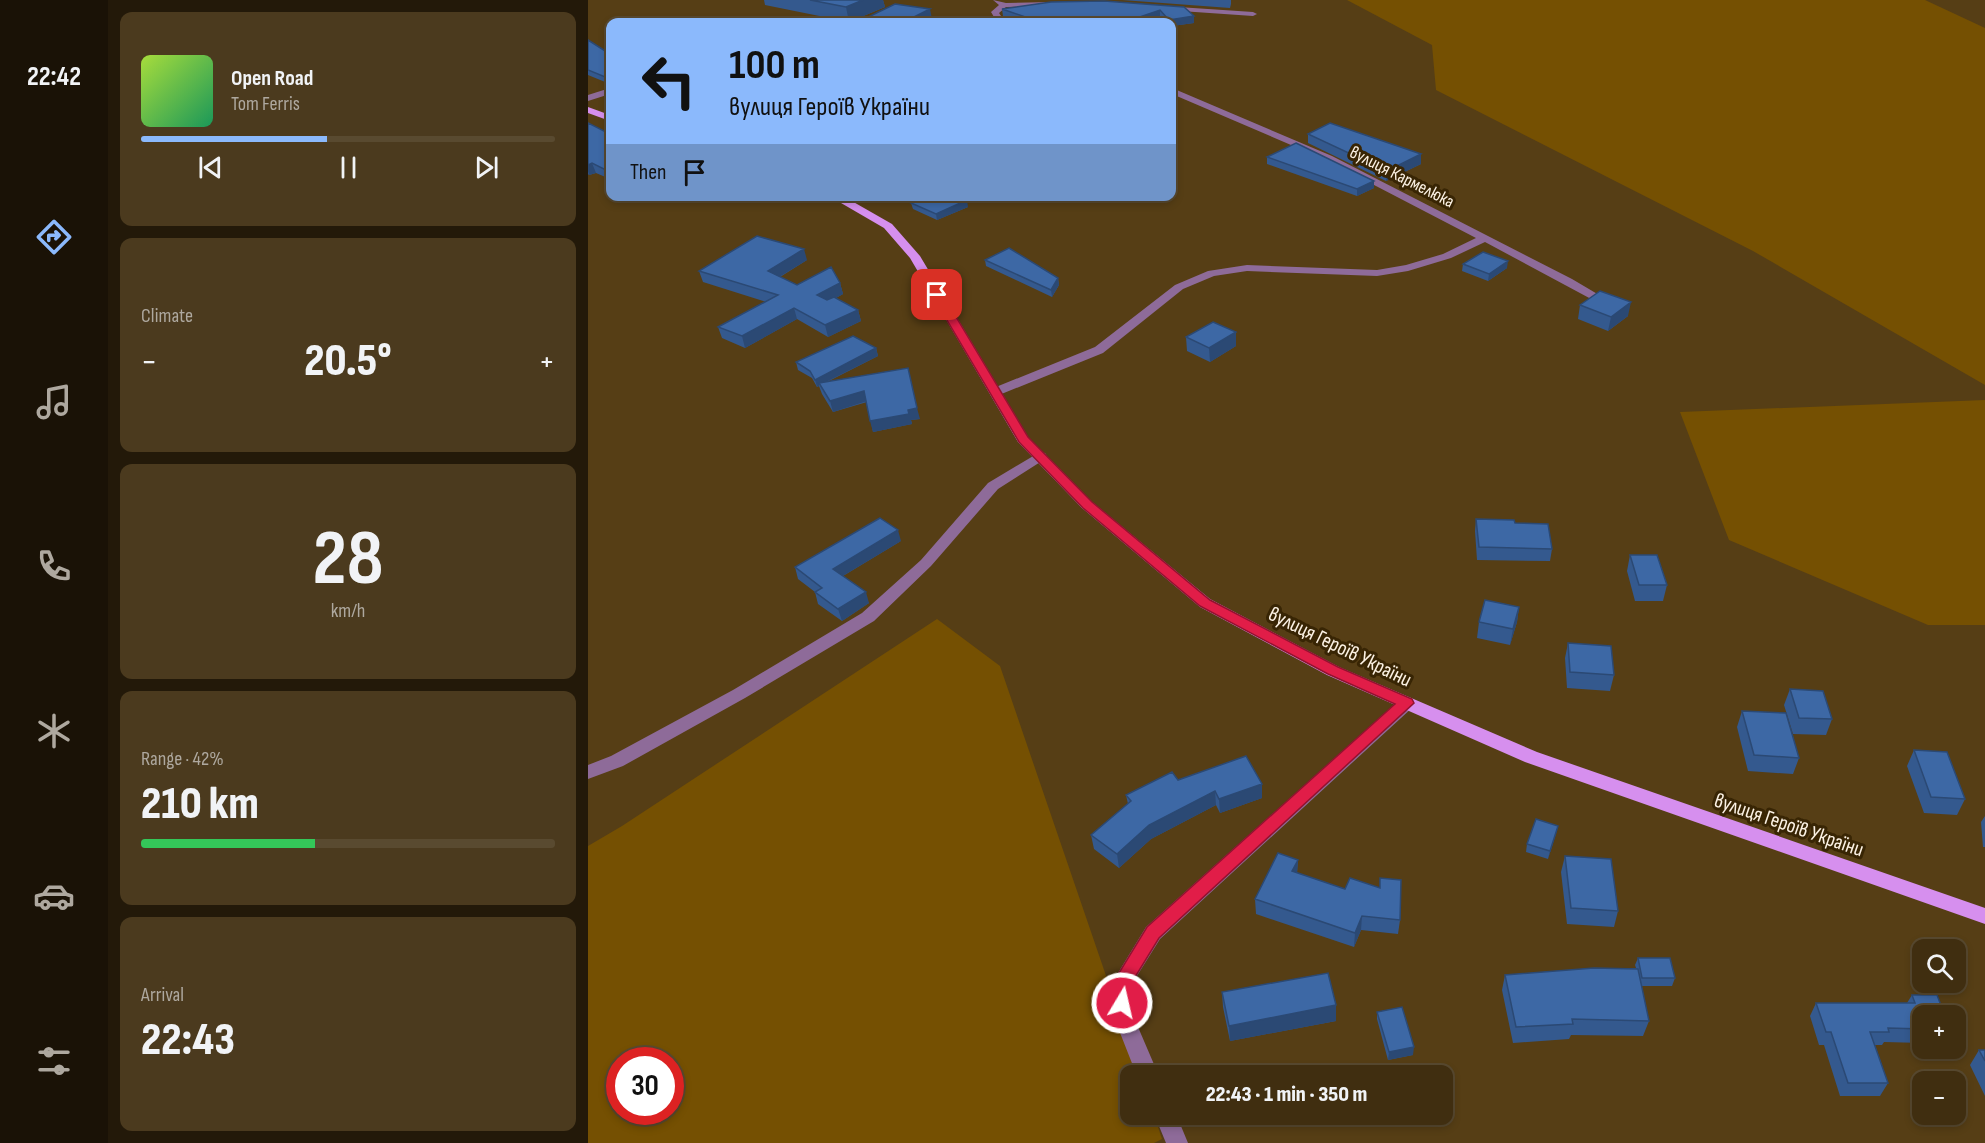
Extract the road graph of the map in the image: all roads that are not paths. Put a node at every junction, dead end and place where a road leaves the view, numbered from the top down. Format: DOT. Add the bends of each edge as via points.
graph roads {
  1 [pos="1001,3"];
  2 [pos="1060,4"];
  3 [pos="1162,7"];
  4 [pos="1253,14"];
  5 [pos="999,18"];
  6 [pos="606,93"];
  7 [pos="1176,93"];
  8 [pos="588,98"];
  9 [pos="588,110"];
  10 [pos="606,117"];
  11 [pos="845,201"];
  12 [pos="1483,239"];
  13 [pos="1612,306"];
  14 [pos="994,392"];
  15 [pos="1040,456"];
  16 [pos="1407,703"];
  17 [pos="588,772"];
  18 [pos="1985,916"];
  19 [pos="1143,1065"];
  20 [pos="1170,1125"];
  21 [pos="1177,1143"];
  1 -- 2 [label="street"];
  1 -- 5 [label="street" via="995,12"];
  3 -- 4 [label="street"];
  6 -- 8 [label="street"];
  7 -- 12 [label="street, вулиця Кармелюка" via="1329,158"];
  9 -- 10 [label="main road"];
  11 -- 14 [label="main road, вулиця Героїв України" via="888,226 915,256"];
  12 -- 13 [label="street, вулиця Кармелюка"];
  12 -- 14 [label="street" via="1447,256 1377,273 1247,268 1212,273 1179,287 1099,350"];
  14 -- 15 [label="main road, вулиця Героїв України" via="1023,439"];
  15 -- 16 [label="main road, вулиця Героїв України" via="1088,505 1205,603 1333,670"];
  15 -- 17 [label="street" via="993,486 926,563 868,617 739,694 617,761"];
  16 -- 18 [label="main road, вулиця Героїв України" via="1531,757"];
  16 -- 19 [label="street" via="1153,933 1120,986 1125,1020"];
  20 -- 21 [label="street"];
}
